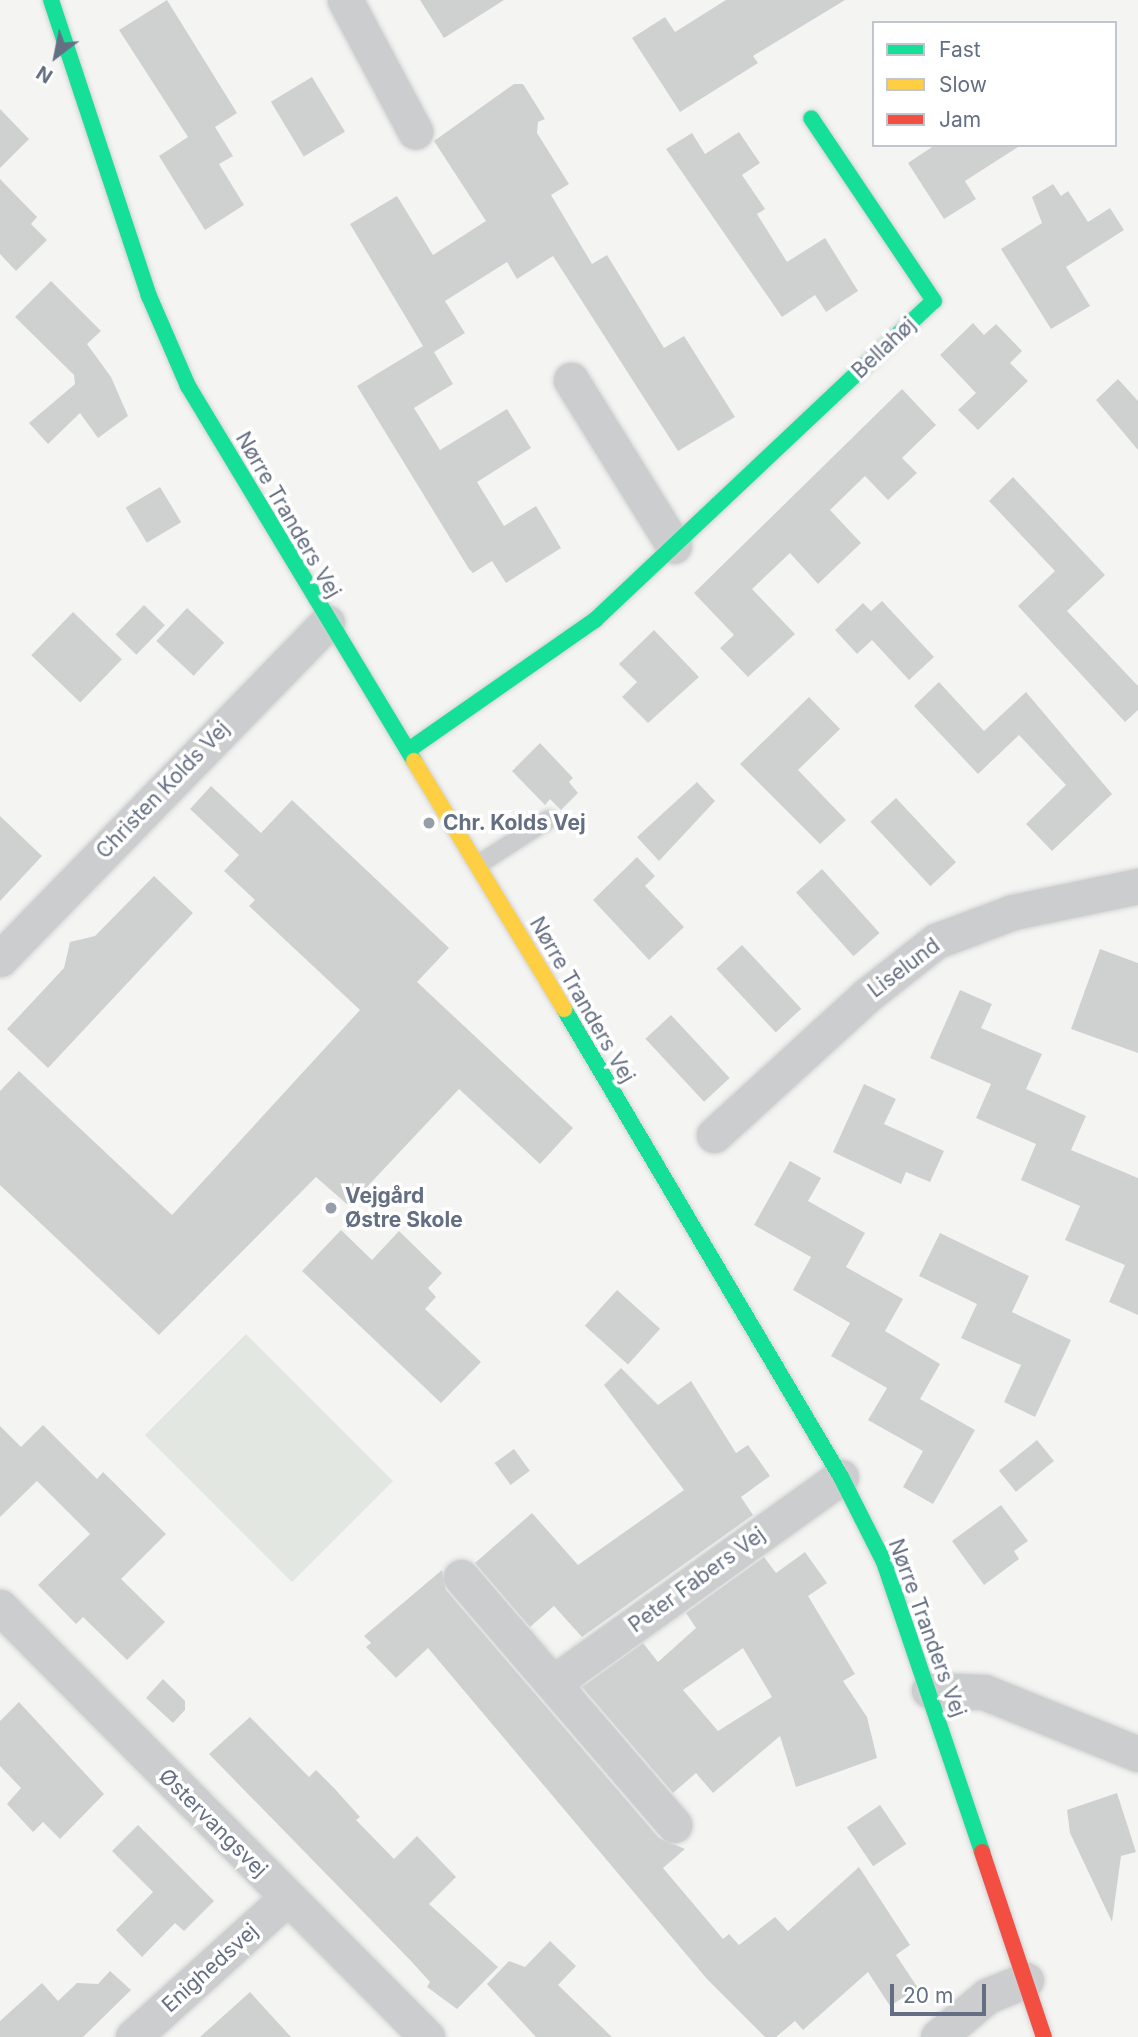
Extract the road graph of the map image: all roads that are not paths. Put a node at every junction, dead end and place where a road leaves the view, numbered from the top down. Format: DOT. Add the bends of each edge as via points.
graph roads {
  1 [pos="51,0"];
  2 [pos="345,0"];
  3 [pos="811,118"];
  4 [pos="415,131"];
  5 [pos="570,380"];
  6 [pos="674,545"];
  7 [pos="327,623"];
  8 [pos="410,749"];
  9 [pos="549,819"];
  10 [pos="479,864"];
  11 [pos="1138,886"];
  12 [pos="0,959"];
  13 [pos="715,1135"];
  14 [pos="841,1477"];
  15 [pos="461,1577"];
  16 [pos="0,1607"];
  17 [pos="553,1683"];
  18 [pos="929,1690"];
  19 [pos="1138,1754"];
  20 [pos="674,1825"];
  21 [pos="287,1898"];
  22 [pos="1026,1980"];
  23 [pos="133,2037"];
  24 [pos="427,2037"];
  25 [pos="938,2037"];
  26 [pos="1044,2037"];
  1 -- 7 [label="street, Nørre Tranders Vej" via="149,296 188,386"];
  2 -- 4 [label="street"];
  3 -- 6 [label="street, Bellahøj" via="934,301"];
  5 -- 6 [label="street"];
  6 -- 8 [label="street, Bellahøj" via="596,620"];
  7 -- 8 [label="street, Nørre Tranders Vej"];
  7 -- 12 [label="street, Christen Kolds Vej"];
  8 -- 10 [label="street, Nørre Tranders Vej"];
  9 -- 10 [label="lane"];
  10 -- 14 [label="street, Nørre Tranders Vej"];
  11 -- 13 [label="street, Liselund" via="1013,912 936,941 866,996"];
  14 -- 17 [label="street, Peter Fabers Vej"];
  14 -- 18 [label="street, Nørre Tranders Vej" via="884,1562"];
  15 -- 17 [label="street"];
  16 -- 21 [label="street, Østervangsvej"];
  17 -- 20 [label="street"];
  18 -- 19 [label="street" via="984,1692"];
  18 -- 22 [label="street, Nørre Tranders Vej"];
  21 -- 23 [label="street, Enighedsvej"];
  21 -- 24 [label="street, Østervangsvej"];
  22 -- 25 [label="street" via="987,1996"];
  22 -- 26 [label="street, Nørre Tranders Vej"];
}
